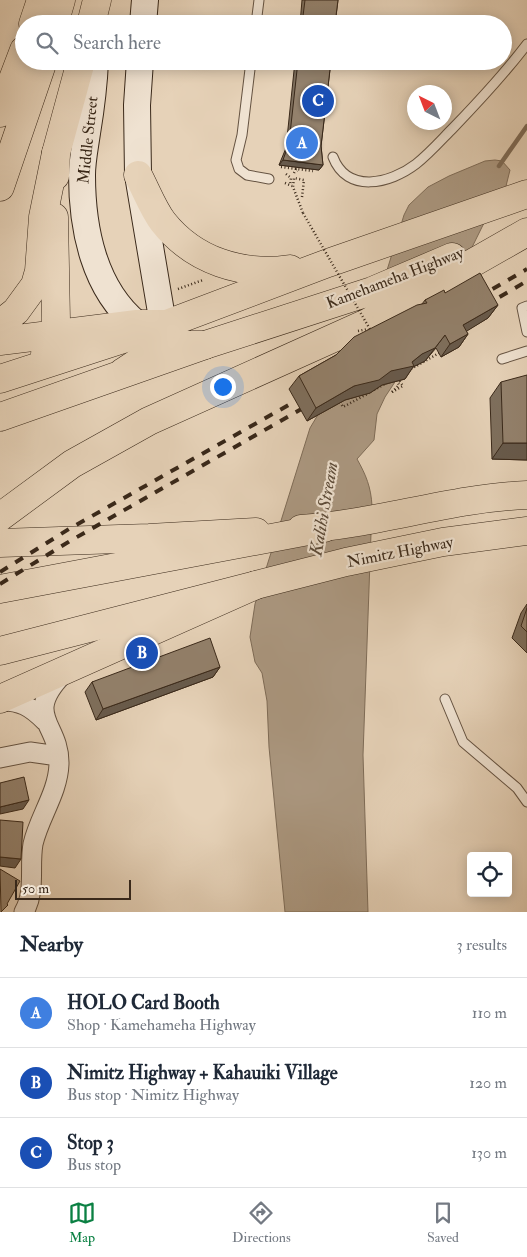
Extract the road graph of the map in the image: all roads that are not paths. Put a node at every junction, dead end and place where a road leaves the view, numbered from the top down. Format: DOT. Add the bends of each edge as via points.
graph roads {
  1 [pos="41,0"];
  2 [pos="61,0"];
  3 [pos="98,0"];
  4 [pos="145,0"];
  5 [pos="258,0"];
  6 [pos="36,15"];
  7 [pos="57,15"];
  8 [pos="94,15"];
  9 [pos="97,15"];
  10 [pos="144,15"];
  11 [pos="257,15"];
  12 [pos="527,44"];
  13 [pos="512,61"];
  14 [pos="16,70"];
  15 [pos="40,70"];
  16 [pos="79,70"];
  17 [pos="94,70"];
  18 [pos="139,70"];
  19 [pos="250,70"];
  20 [pos="504,70"];
  21 [pos="0,112"];
  22 [pos="56,153"];
  23 [pos="333,157"];
  24 [pos="138,175"];
  25 [pos="269,179"];
  26 [pos="0,187"];
  27 [pos="527,194"];
  28 [pos="527,226"];
  29 [pos="527,232"];
  30 [pos="486,247"];
  31 [pos="328,263"];
  32 [pos="527,306"];
  33 [pos="0,324"];
  34 [pos="152,329"];
  35 [pos="527,332"];
  36 [pos="54,336"];
  37 [pos="0,341"];
  38 [pos="205,345"];
  39 [pos="527,352"];
  40 [pos="502,358"];
  41 [pos="123,372"];
  42 [pos="12,376"];
  43 [pos="6,415"];
  44 [pos="527,495"];
  45 [pos="0,517"];
  46 [pos="527,531"];
  47 [pos="250,536"];
  48 [pos="0,543"];
  49 [pos="256,585"];
  50 [pos="0,589"];
  51 [pos="0,651"];
  52 [pos="67,670"];
  53 [pos="0,700"];
  54 [pos="445,700"];
  55 [pos="45,721"];
  56 [pos="58,756"];
  57 [pos="0,758"];
  58 [pos="527,802"];
  59 [pos="24,912"];
  1 -- 6 [label="main road"];
  2 -- 7 [label="main road"];
  3 -- 8 [label="main road"];
  3 -- 9 [label="main road"];
  4 -- 10 [label="main road"];
  5 -- 11 [label="lane"];
  12 -- 13 [label="lane"];
  14 -- 21 [label="main road"];
  15 -- 26 [label="main road"];
  16 -- 22 [label="main road"];
  17 -- 34 [label="main road, Middle Street" via="82,173 83,212 94,260 108,292 115,303"];
  18 -- 24 [label="main road"];
  19 -- 25 [label="lane" via="236,160 239,169 247,175"];
  20 -- 23 [label="lane" via="466,114 408,170 382,180 360,182 342,173"];
  22 -- 33 [label="main road" via="43,217 35,285 16,311"];
  22 -- 36 [label="main road"];
  24 -- 31 [label="main road" via="162,221 176,237 209,260 231,267 276,271"];
  24 -- 34 [label="main road"];
  27 -- 31 [label="main road, Kamehameha Highway"];
  28 -- 30 [label="main road, Kamehameha Highway"];
  29 -- 30 [label="main road"];
  30 -- 38 [label="main road, Kamehameha Highway" via="372,291"];
  30 -- 45 [label="main road" via="369,322 149,422 72,464"];
  31 -- 34 [label="main road"];
  32 -- 35 [label="lane" via="522,308"];
  34 -- 36 [label="main road"];
  34 -- 38 [label="main road" via="171,343"];
  34 -- 41 [label="main road" via="143,359"];
  34 -- 42 [label="main road"];
  36 -- 37 [label="main road"];
  36 -- 42 [label="main road" via="40,360"];
  38 -- 41 [label="main road, Kamehameha Highway"];
  39 -- 40 [label="lane"];
  41 -- 43 [label="main road"];
  44 -- 47 [label="main road" via="442,505 324,528"];
  46 -- 49 [label="main road, Nimitz Highway" via="443,542"];
  47 -- 48 [label="main road"];
  47 -- 50 [label="main road"];
  49 -- 51 [label="main road"];
  49 -- 52 [label="main road, Nimitz Highway"];
  52 -- 53 [label="main road, Nimitz Highway"];
  52 -- 55 [label="street" via="52,685 43,703"];
  53 -- 55 [label="street" via="14,700 30,707"];
  54 -- 58 [label="lane" via="463,742 516,788"];
  55 -- 56 [label="street"];
  56 -- 57 [label="street" via="30,752"];
  56 -- 59 [label="street" via="57,781 33,846 31,891"];
}
